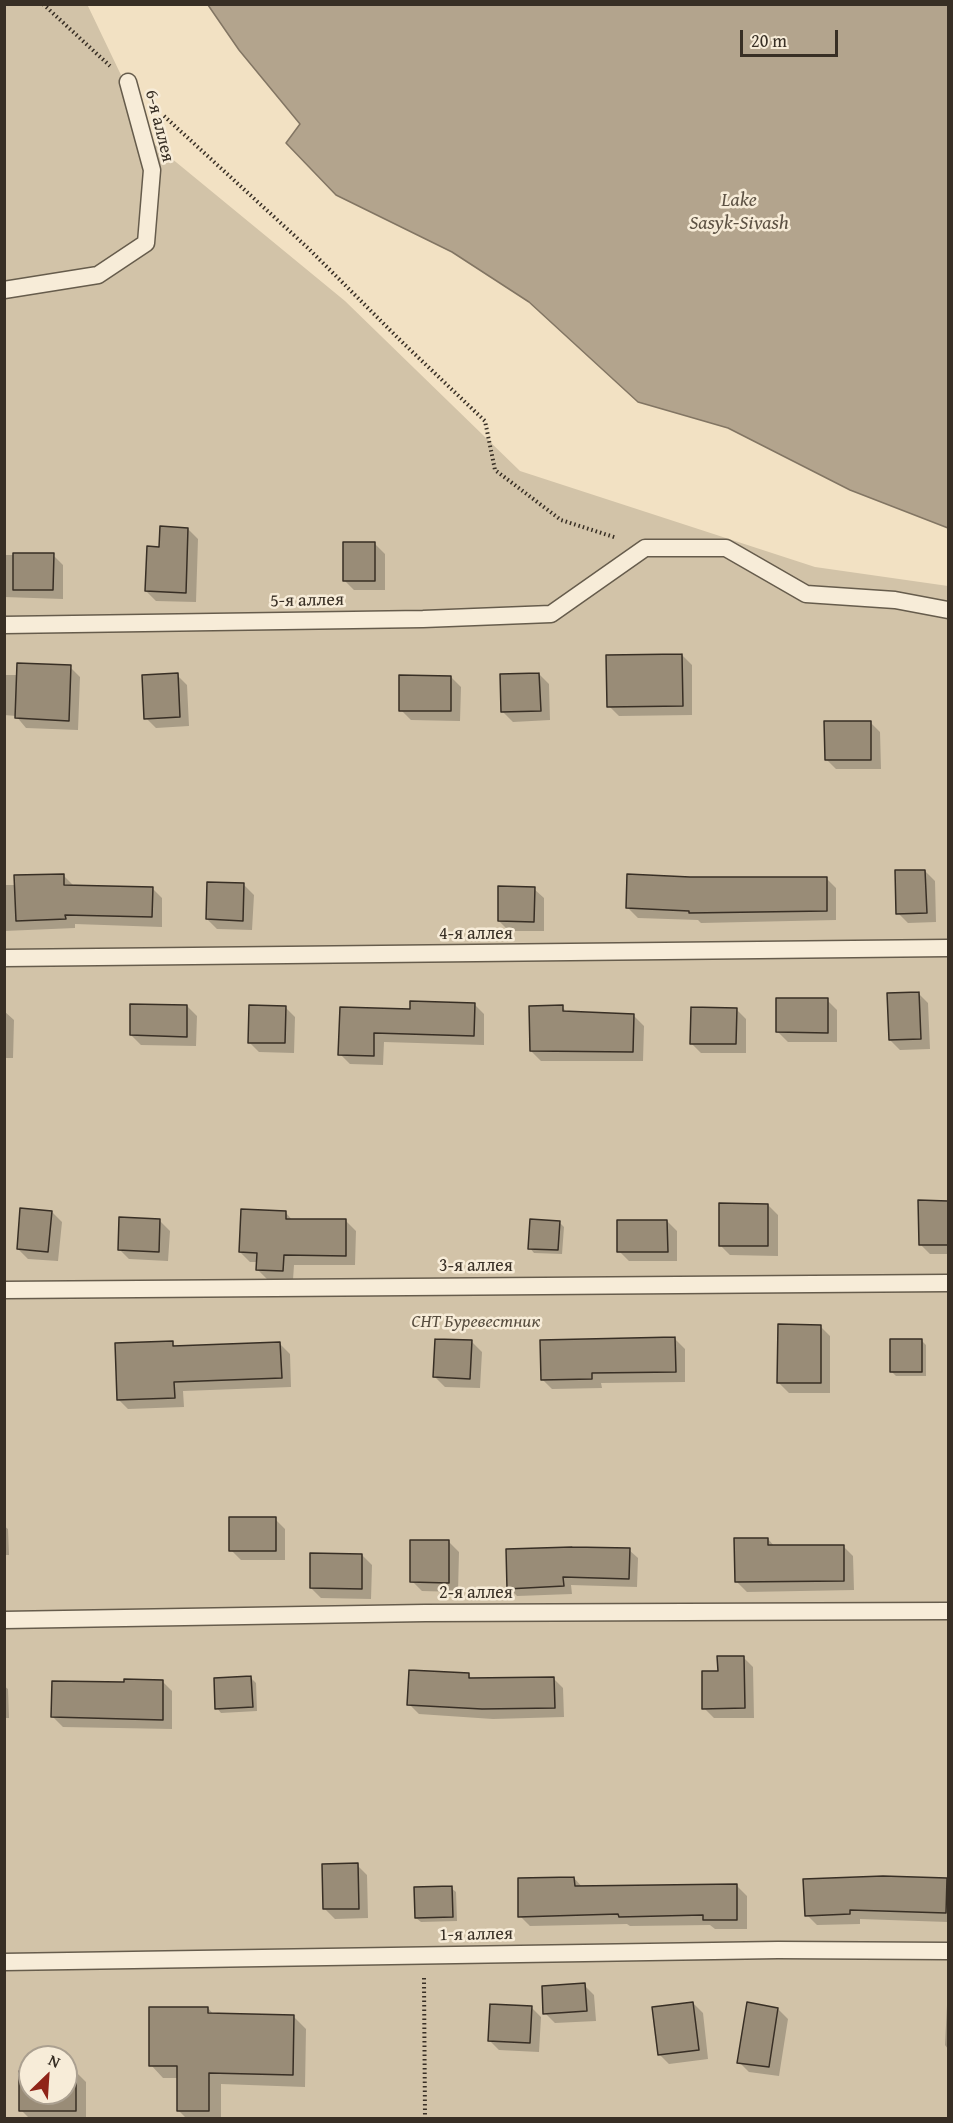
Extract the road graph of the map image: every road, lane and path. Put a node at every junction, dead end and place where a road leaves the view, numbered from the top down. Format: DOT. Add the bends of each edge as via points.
graph roads {
  1 [pos="43,4"];
  2 [pos="128,82"];
  3 [pos="162,114"];
  4 [pos="4,290"];
  5 [pos="646,548"];
  6 [pos="948,610"];
  7 [pos="4,625"];
  8 [pos="948,948"];
  9 [pos="4,958"];
  10 [pos="948,1283"];
  11 [pos="4,1290"];
  12 [pos="948,1611"];
  13 [pos="4,1620"];
  14 [pos="948,1951"];
  15 [pos="424,1956"];
  16 [pos="4,1962"];
  17 [pos="425,2118"];
  1 -- 2 [label="path"];
  2 -- 4 [label="lane, 6-я аллея" via="152,170 146,243 98,275"];
  3 -- 5 [label="path" via="308,248 485,421 495,470 561,520"];
  5 -- 6 [label="lane" via="726,548 806,594 895,600"];
  5 -- 7 [label="lane, 5-я аллея" via="551,614"];
  8 -- 9 [label="lane, 4-я аллея"];
  10 -- 11 [label="lane, 3-я аллея"];
  12 -- 13 [label="lane, 2-я аллея"];
  14 -- 15 [label="lane, 1-я аллея"];
  15 -- 16 [label="lane, 1-я аллея"];
  15 -- 17 [label="path"];
}
